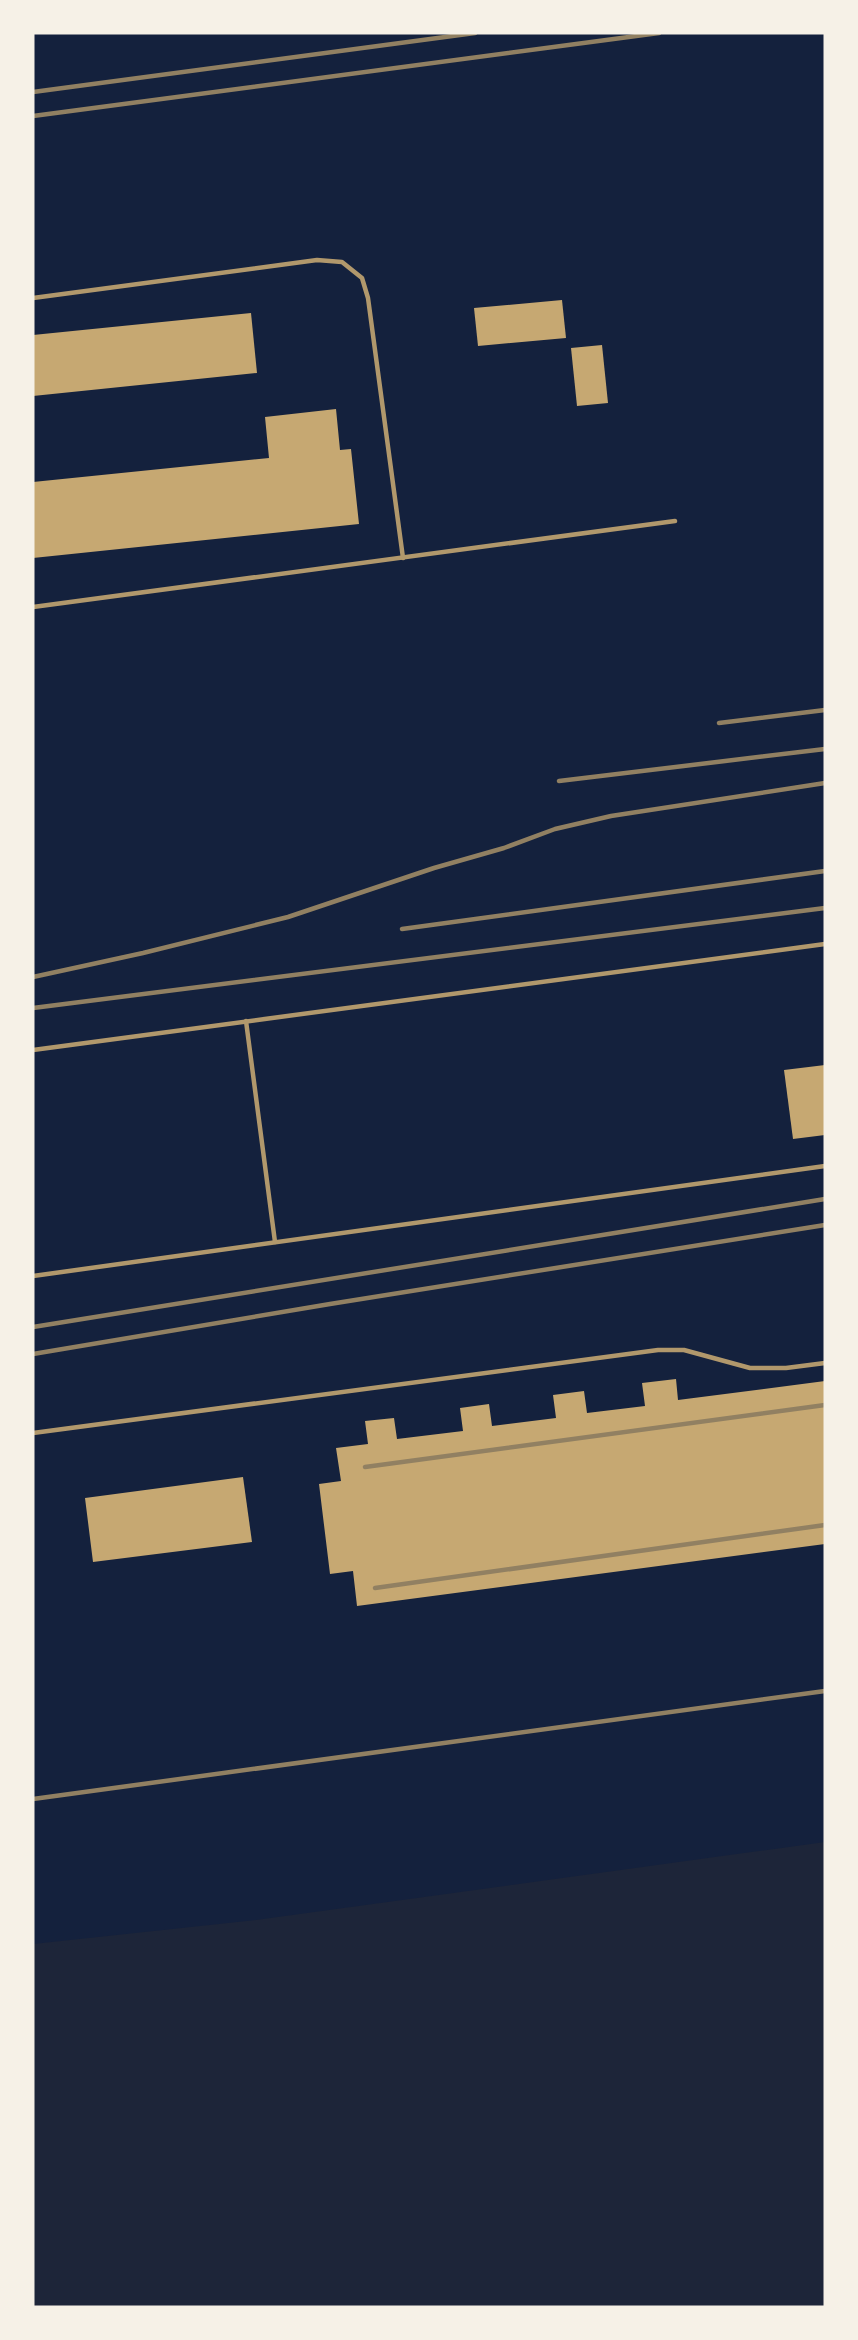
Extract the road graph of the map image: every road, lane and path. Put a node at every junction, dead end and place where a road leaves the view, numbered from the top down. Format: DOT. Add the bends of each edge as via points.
graph roads {
  1 [pos="33,298"];
  2 [pos="675,521"];
  3 [pos="403,558"];
  4 [pos="33,607"];
  5 [pos="825,945"];
  6 [pos="246,1021"];
  7 [pos="33,1050"];
  8 [pos="825,1166"];
  9 [pos="275,1242"];
  10 [pos="33,1276"];
  11 [pos="825,1363"];
  12 [pos="33,1433"];
  1 -- 3 [label="lane" via="317,260 342,262 362,278 368,298"];
  2 -- 3 [label="lane"];
  3 -- 4 [label="lane"];
  5 -- 6 [label="lane"];
  6 -- 7 [label="lane"];
  6 -- 9 [label="lane"];
  8 -- 9 [label="lane"];
  9 -- 10 [label="lane"];
  11 -- 12 [label="lane" via="750,1368 684,1350 658,1350"];
}
